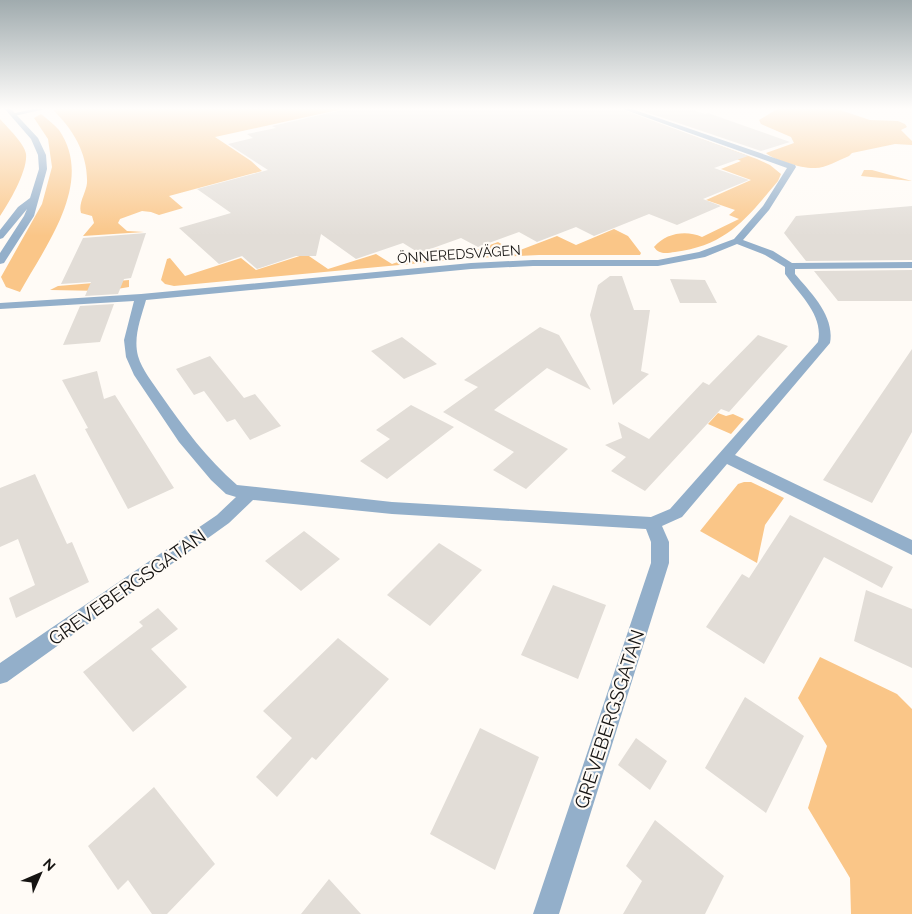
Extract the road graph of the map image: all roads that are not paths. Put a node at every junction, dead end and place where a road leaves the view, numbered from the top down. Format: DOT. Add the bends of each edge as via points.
graph roads {
  1 [pos="40,151"];
  2 [pos="745,151"];
  3 [pos="33,200"];
  4 [pos="0,236"];
  5 [pos="737,241"];
  6 [pos="0,260"];
  7 [pos="912,265"];
  8 [pos="790,266"];
  9 [pos="141,297"];
  10 [pos="0,306"];
  11 [pos="726,457"];
  12 [pos="249,494"];
  13 [pos="652,523"];
  14 [pos="912,548"];
  15 [pos="0,674"];
  16 [pos="546,914"];
  1 -- 3 [label="street" via="42,173"];
  2 -- 5 [label="street" via="792,167 766,208"];
  3 -- 4 [label="street" via="21,209"];
  3 -- 6 [label="street" via="29,216"];
  5 -- 8 [label="street" via="769,253"];
  5 -- 9 [label="street, ÖNNEREDSVÄGEN" via="701,255 658,263 471,266"];
  7 -- 8 [label="street"];
  8 -- 11 [label="street" via="790,274 823,319 827,337 820,350"];
  9 -- 10 [label="street, ÖNNEREDSVÄGEN"];
  9 -- 12 [label="street" via="130,340 132,357 184,439 232,490"];
  11 -- 13 [label="street" via="676,513"];
  11 -- 14 [label="street"];
  12 -- 13 [label="street" via="392,508"];
  12 -- 15 [label="street, GREVEBERGSGATAN" via="223,520"];
  13 -- 16 [label="street, GREVEBERGSGATAN" via="660,542 660,563"];
}
